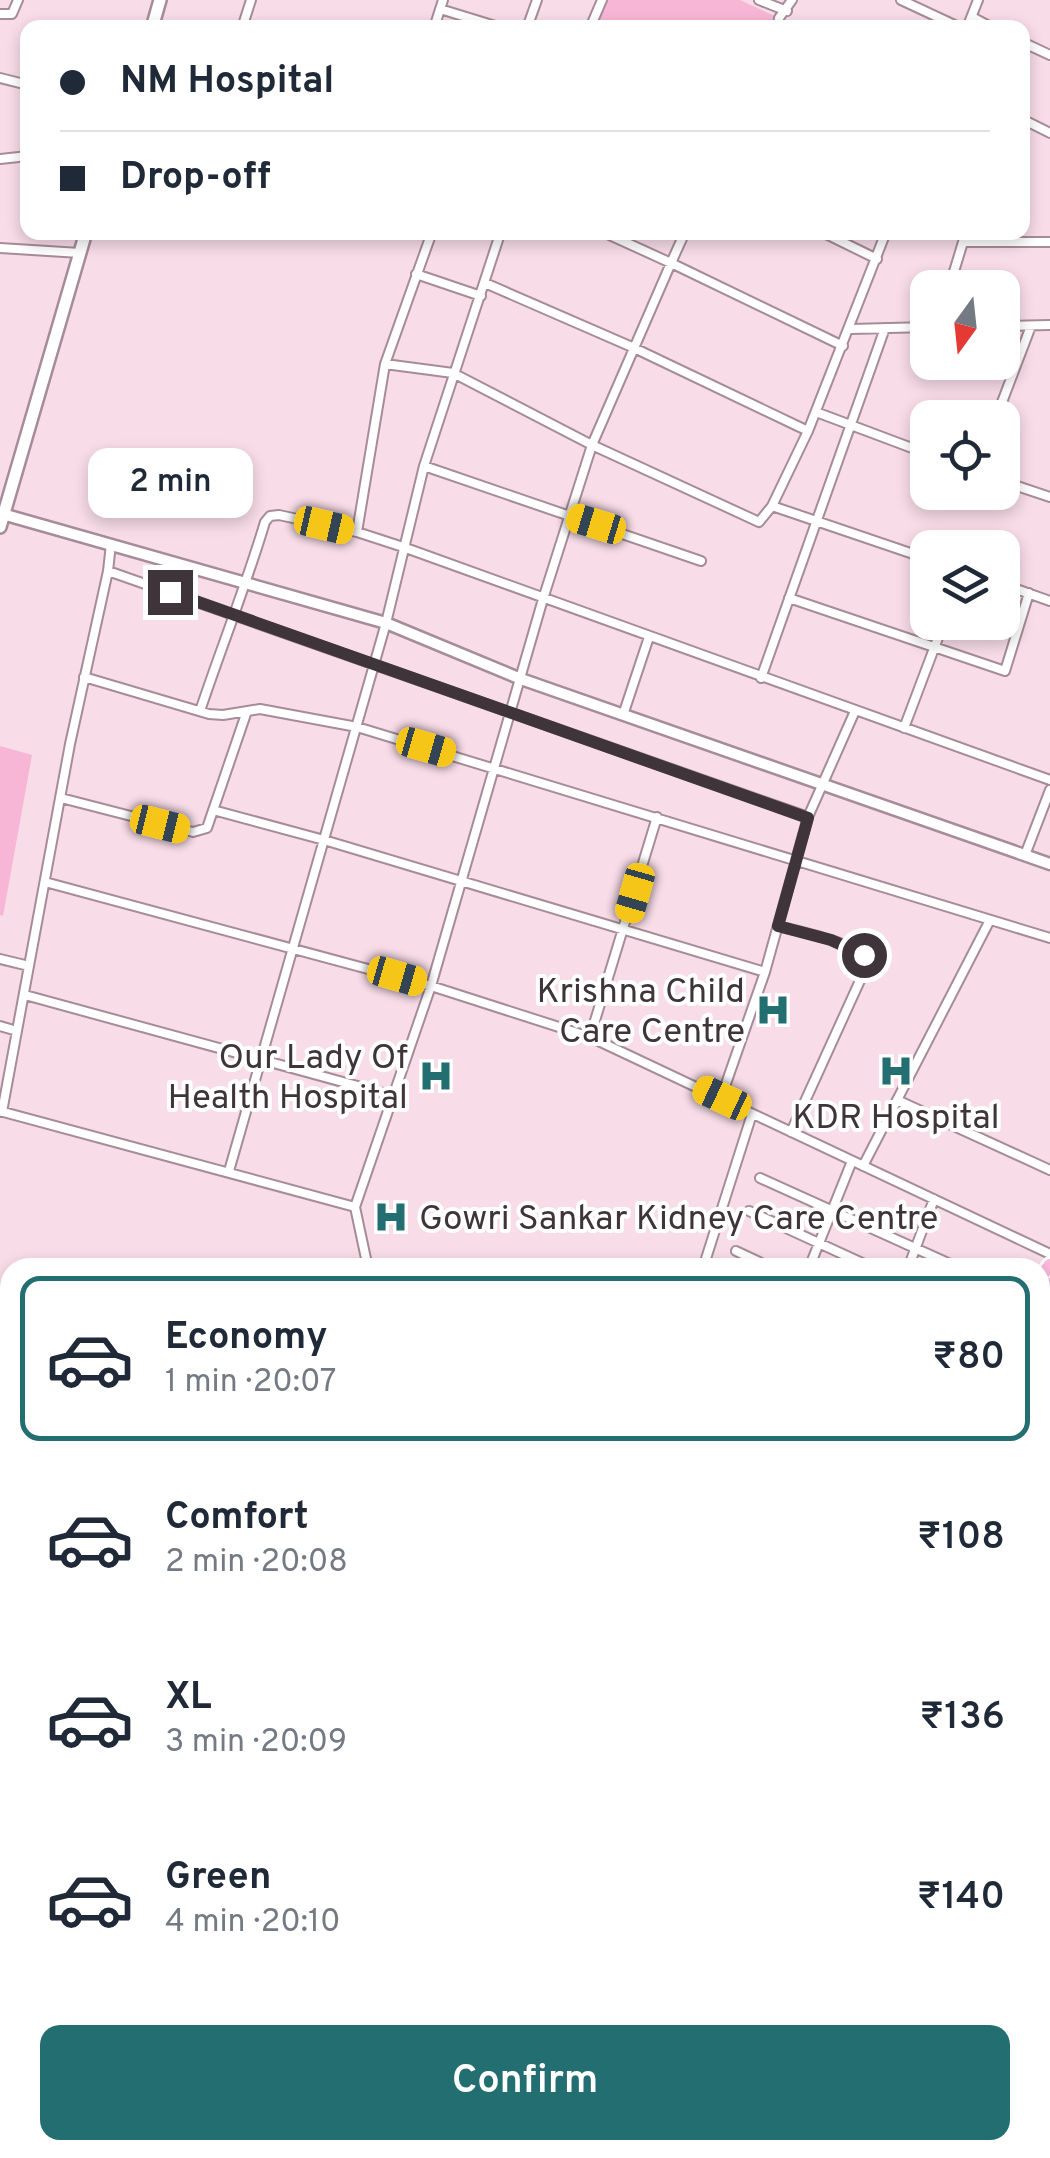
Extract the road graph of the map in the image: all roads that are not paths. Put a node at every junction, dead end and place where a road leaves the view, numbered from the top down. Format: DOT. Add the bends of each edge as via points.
graph roads {
  1 [pos="18,0"];
  2 [pos="759,0"];
  3 [pos="792,0"];
  4 [pos="901,0"];
  5 [pos="978,0"];
  6 [pos="442,4"];
  7 [pos="787,11"];
  8 [pos="0,14"];
  9 [pos="972,17"];
  10 [pos="482,20"];
  11 [pos="779,20"];
  12 [pos="946,20"];
  13 [pos="970,20"];
  14 [pos="978,20"];
  15 [pos="84,240"];
  16 [pos="429,240"];
  17 [pos="496,240"];
  18 [pos="620,240"];
  19 [pos="682,240"];
  20 [pos="838,240"];
  21 [pos="883,240"];
  22 [pos="964,240"];
  23 [pos="1016,240"];
  24 [pos="1050,242"];
  25 [pos="0,248"];
  26 [pos="80,253"];
  27 [pos="877,259"];
  28 [pos="671,264"];
  29 [pos="955,270"];
  30 [pos="416,274"];
  31 [pos="485,283"];
  32 [pos="481,296"];
  33 [pos="1050,325"];
  34 [pos="1020,326"];
  35 [pos="1030,326"];
  36 [pos="885,328"];
  37 [pos="910,328"];
  38 [pos="850,329"];
  39 [pos="843,346"];
  40 [pos="632,347"];
  41 [pos="385,364"];
  42 [pos="454,373"];
  43 [pos="1003,400"];
  44 [pos="816,412"];
  45 [pos="850,427"];
  46 [pos="808,431"];
  47 [pos="592,445"];
  48 [pos="910,448"];
  49 [pos="424,466"];
  50 [pos="1020,486"];
  51 [pos="5,494"];
  52 [pos="1050,497"];
  53 [pos="772,506"];
  54 [pos="572,516"];
  55 [pos="816,520"];
  56 [pos="2,523"];
  57 [pos="357,532"];
  58 [pos="111,544"];
  59 [pos="402,547"];
  60 [pos="910,553"];
  61 [pos="701,561"];
  62 [pos="108,571"];
  63 [pos="247,583"];
  64 [pos="1020,591"];
  65 [pos="1029,594"];
  66 [pos="789,598"];
  67 [pos="544,599"];
  68 [pos="1050,601"];
  69 [pos="232,614"];
  70 [pos="386,623"];
  71 [pos="649,637"];
  72 [pos="938,640"];
  73 [pos="935,647"];
  74 [pos="373,664"];
  75 [pos="84,677"];
  76 [pos="762,678"];
  77 [pos="521,679"];
  78 [pos="200,711"];
  79 [pos="246,711"];
  80 [pos="856,711"];
  81 [pos="512,712"];
  82 [pos="623,715"];
  83 [pos="357,727"];
  84 [pos="904,728"];
  85 [pos="496,768"];
  86 [pos="1050,780"];
  87 [pos="824,785"];
  88 [pos="1050,790"];
  89 [pos="61,798"];
  90 [pos="213,810"];
  91 [pos="656,817"];
  92 [pos="808,818"];
  93 [pos="324,840"];
  94 [pos="1024,855"];
  95 [pos="796,860"];
  96 [pos="1050,864"];
  97 [pos="462,881"];
  98 [pos="46,882"];
  99 [pos="990,920"];
  100 [pos="778,926"];
  101 [pos="624,931"];
  102 [pos="1050,938"];
  103 [pos="293,947"];
  104 [pos="0,959"];
  105 [pos="28,966"];
  106 [pos="765,972"];
  107 [pos="432,986"];
  108 [pos="25,995"];
  109 [pos="0,1026"];
  110 [pos="17,1031"];
  111 [pos="590,1037"];
  112 [pos="261,1060"];
  113 [pos="394,1096"];
  114 [pos="722,1098"];
  115 [pos="896,1100"];
  116 [pos="1,1111"];
  117 [pos="752,1114"];
  118 [pos="791,1132"];
  119 [pos="852,1161"];
  120 [pos="863,1166"];
  121 [pos="1050,1170"];
  122 [pos="229,1171"];
  123 [pos="760,1178"];
  124 [pos="934,1200"];
  125 [pos="355,1207"];
  126 [pos="749,1211"];
  127 [pos="832,1211"];
  128 [pos="818,1243"];
  129 [pos="915,1248"];
  130 [pos="736,1251"];
  131 [pos="1050,1254"];
  132 [pos="366,1258"];
  133 [pos="706,1258"];
  134 [pos="751,1258"];
  135 [pos="813,1258"];
  136 [pos="850,1258"];
  137 [pos="912,1258"];
  138 [pos="936,1258"];
  1 -- 8 [label="street" via="12,14"];
  2 -- 7 [label="street"];
  3 -- 7 [label="street"];
  4 -- 12 [label="street"];
  5 -- 9 [label="street"];
  6 -- 10 [label="street"];
  7 -- 11 [label="street"];
  9 -- 13 [label="street"];
  9 -- 14 [label="street"];
  15 -- 26 [label="main road"];
  16 -- 30 [label="street"];
  17 -- 31 [label="street"];
  18 -- 28 [label="street"];
  19 -- 28 [label="street"];
  20 -- 27 [label="street"];
  21 -- 27 [label="street"];
  22 -- 29 [label="street"];
  23 -- 24 [label="street"];
  25 -- 26 [label="street"];
  26 -- 51 [label="main road"];
  27 -- 38 [label="street"];
  28 -- 39 [label="street"];
  28 -- 40 [label="street"];
  30 -- 32 [label="street"];
  30 -- 41 [label="street"];
  31 -- 32 [label="street"];
  31 -- 40 [label="street"];
  32 -- 42 [label="street"];
  33 -- 35 [label="street"];
  34 -- 35 [label="street"];
  35 -- 43 [label="street"];
  36 -- 37 [label="street"];
  36 -- 38 [label="street"];
  36 -- 45 [label="street"];
  38 -- 39 [label="street"];
  39 -- 44 [label="street"];
  40 -- 46 [label="street"];
  40 -- 47 [label="street"];
  41 -- 42 [label="street"];
  41 -- 57 [label="street"];
  42 -- 47 [label="street"];
  42 -- 49 [label="street"];
  44 -- 45 [label="street"];
  44 -- 46 [label="street"];
  45 -- 48 [label="street"];
  45 -- 55 [label="street"];
  46 -- 53 [label="street"];
  47 -- 53 [label="street" via="752,521 765,518"];
  47 -- 54 [label="street"];
  49 -- 54 [label="street"];
  49 -- 59 [label="street"];
  50 -- 52 [label="street"];
  51 -- 56 [label="main road"];
  53 -- 55 [label="street"];
  54 -- 61 [label="street"];
  54 -- 67 [label="street"];
  55 -- 60 [label="street"];
  55 -- 66 [label="street"];
  56 -- 58 [label="street"];
  57 -- 59 [label="street"];
  57 -- 63 [label="street" via="270,516"];
  58 -- 62 [label="street"];
  58 -- 63 [label="street"];
  59 -- 67 [label="street"];
  59 -- 70 [label="street"];
  62 -- 69 [label="street"];
  62 -- 75 [label="street"];
  63 -- 69 [label="street"];
  63 -- 70 [label="street"];
  64 -- 65 [label="street"];
  65 -- 68 [label="street"];
  65 -- 73 [label="street" via="1005,671"];
  66 -- 73 [label="street"];
  66 -- 76 [label="street"];
  67 -- 71 [label="street"];
  67 -- 77 [label="street"];
  69 -- 74 [label="street"];
  69 -- 78 [label="street"];
  70 -- 74 [label="street"];
  70 -- 77 [label="street"];
  71 -- 76 [label="street"];
  71 -- 82 [label="street"];
  72 -- 73 [label="street"];
  73 -- 84 [label="street"];
  74 -- 81 [label="street"];
  74 -- 83 [label="street"];
  75 -- 78 [label="street"];
  75 -- 89 [label="street"];
  76 -- 80 [label="street"];
  77 -- 81 [label="street"];
  77 -- 82 [label="street"];
  78 -- 79 [label="street"];
  79 -- 83 [label="street" via="282,711"];
  79 -- 90 [label="street"];
  80 -- 84 [label="street"];
  80 -- 87 [label="street"];
  81 -- 85 [label="street"];
  81 -- 92 [label="street"];
  82 -- 87 [label="street"];
  83 -- 85 [label="street"];
  83 -- 93 [label="street"];
  84 -- 86 [label="street"];
  85 -- 91 [label="street"];
  85 -- 97 [label="street"];
  87 -- 92 [label="street"];
  87 -- 94 [label="street"];
  88 -- 94 [label="street"];
  89 -- 90 [label="street" via="193,832 207,828"];
  89 -- 98 [label="street"];
  90 -- 93 [label="street"];
  91 -- 95 [label="street"];
  91 -- 101 [label="street"];
  92 -- 95 [label="street"];
  93 -- 97 [label="street"];
  93 -- 103 [label="street"];
  94 -- 96 [label="street"];
  95 -- 99 [label="street"];
  95 -- 100 [label="street"];
  97 -- 101 [label="street"];
  97 -- 107 [label="street"];
  98 -- 103 [label="street"];
  98 -- 105 [label="street"];
  99 -- 102 [label="street"];
  99 -- 115 [label="street"];
  100 -- 106 [label="street"];
  100 -- 118 [label="street" via="831,940 868,963"];
  101 -- 106 [label="street"];
  101 -- 111 [label="street"];
  103 -- 107 [label="street"];
  103 -- 112 [label="street"];
  104 -- 105 [label="street"];
  105 -- 108 [label="street"];
  106 -- 114 [label="street"];
  107 -- 111 [label="street"];
  107 -- 113 [label="street"];
  108 -- 110 [label="street"];
  108 -- 112 [label="street"];
  109 -- 110 [label="street"];
  110 -- 116 [label="street"];
  111 -- 114 [label="street"];
  112 -- 113 [label="street"];
  112 -- 122 [label="street"];
  113 -- 125 [label="street"];
  114 -- 117 [label="street"];
  115 -- 120 [label="street"];
  115 -- 121 [label="street"];
  116 -- 122 [label="street"];
  117 -- 118 [label="street"];
  117 -- 133 [label="street"];
  118 -- 119 [label="street"];
  119 -- 120 [label="street"];
  119 -- 127 [label="street"];
  120 -- 124 [label="street"];
  122 -- 125 [label="street"];
  123 -- 127 [label="street"];
  124 -- 129 [label="street"];
  124 -- 131 [label="street"];
  125 -- 132 [label="street"];
  126 -- 128 [label="street"];
  127 -- 128 [label="street"];
  127 -- 129 [label="street"];
  128 -- 135 [label="street"];
  128 -- 136 [label="street"];
  129 -- 137 [label="street"];
  129 -- 138 [label="street"];
  130 -- 134 [label="street"];
}
